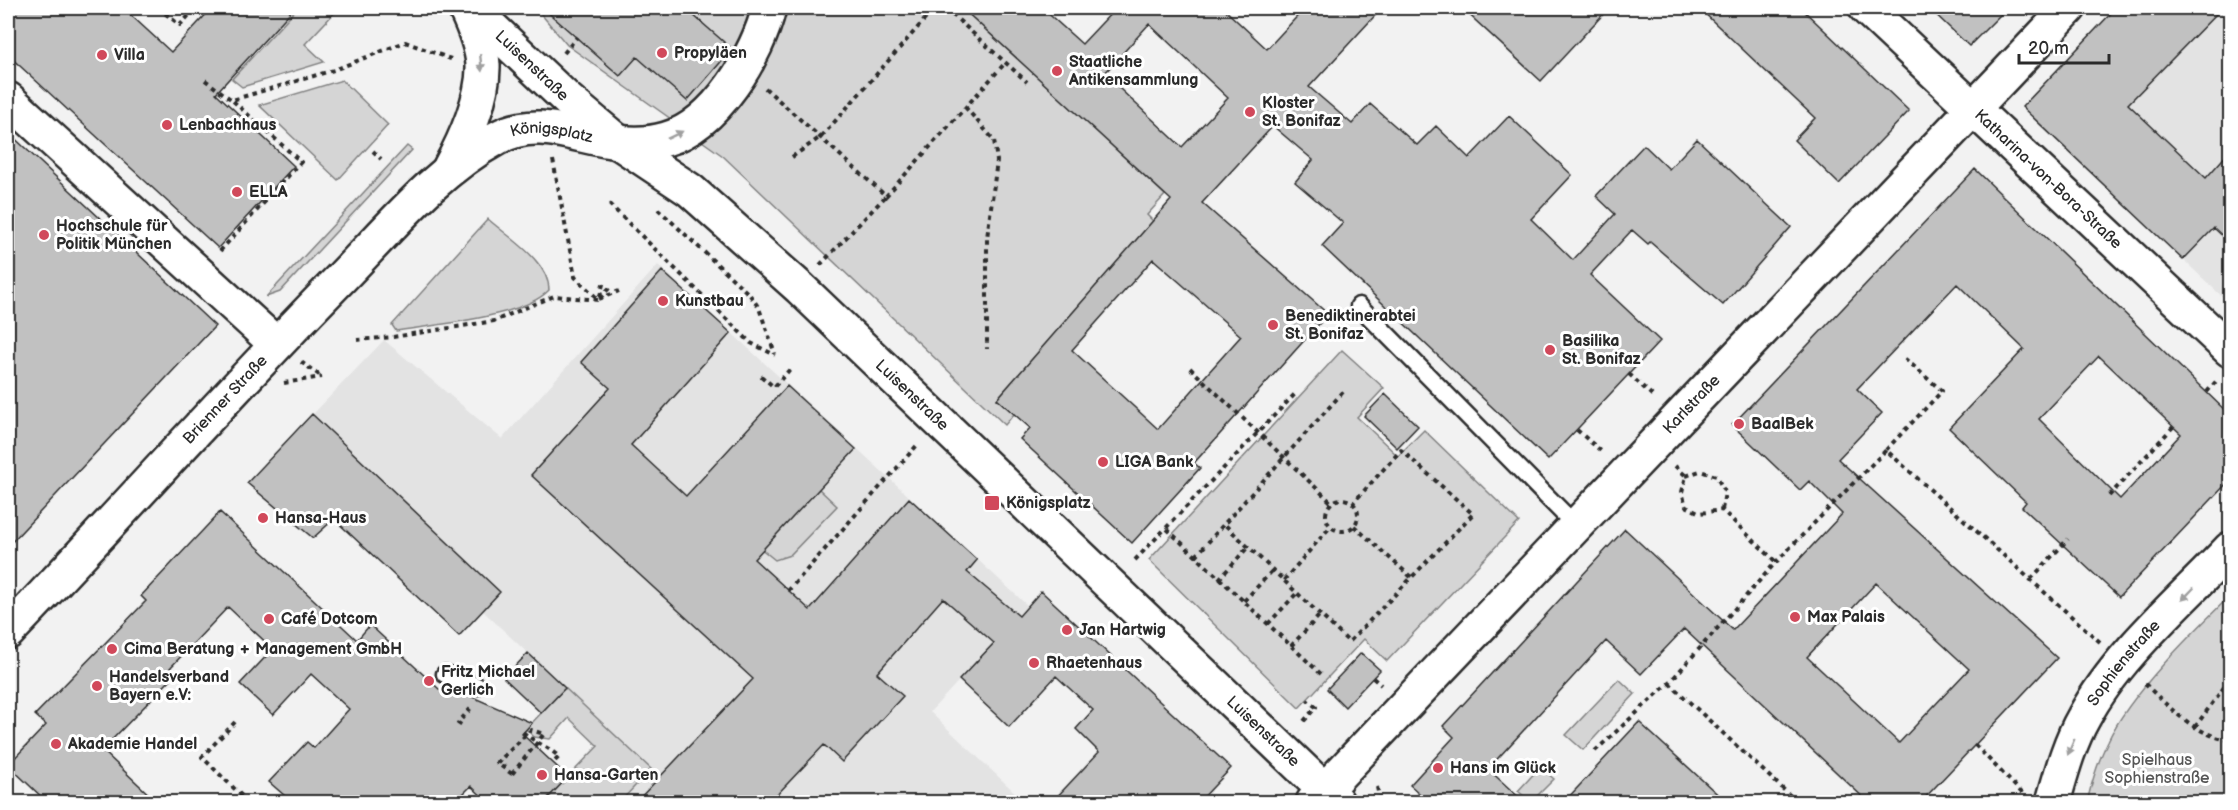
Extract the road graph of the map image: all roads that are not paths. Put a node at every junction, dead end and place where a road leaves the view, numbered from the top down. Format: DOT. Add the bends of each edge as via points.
graph roads {
  1 [pos="465,8"];
  2 [pos="471,8"];
  3 [pos="769,8"];
  4 [pos="1866,8"];
  5 [pos="2070,8"];
  6 [pos="8,99"];
  7 [pos="1973,108"];
  8 [pos="618,142"];
  9 [pos="447,171"];
  10 [pos="1359,306"];
  11 [pos="276,344"];
  12 [pos="2230,350"];
  13 [pos="1575,525"];
  14 [pos="2230,549"];
  15 [pos="8,632"];
  16 [pos="445,674"];
  17 [pos="477,686"];
  18 [pos="1325,798"];
  19 [pos="2053,802"];
  1 -- 9 [label="street, one-way" via="483,72 470,125"];
  2 -- 8 [label="street, Luisenstraße"];
  8 -- 3 [label="street, Königsplatz, one-way" via="666,139 704,116 722,99 754,50"];
  4 -- 7 [label="street, Katharina-von-Bora-Straße"];
  5 -- 7 [label="street, Karlstraße"];
  6 -- 11 [label="street"];
  7 -- 12 [label="street, Katharina-von-Bora-Straße"];
  7 -- 13 [label="street, Karlstraße"];
  8 -- 9 [label="street, Königsplatz" via="540,125 501,135"];
  8 -- 18 [label="street, Luisenstraße" via="690,190 800,288"];
  9 -- 11 [label="street, Brienner Straße"];
  10 -- 13 [label="lane"];
  11 -- 15 [label="street, Brienner Straße"];
  13 -- 18 [label="street, Karlstraße"];
  14 -- 19 [label="street, Sophienstraße, one-way" via="2122,662 2084,716 2067,754"];
  16 -- 17 [label="lane"];
}
